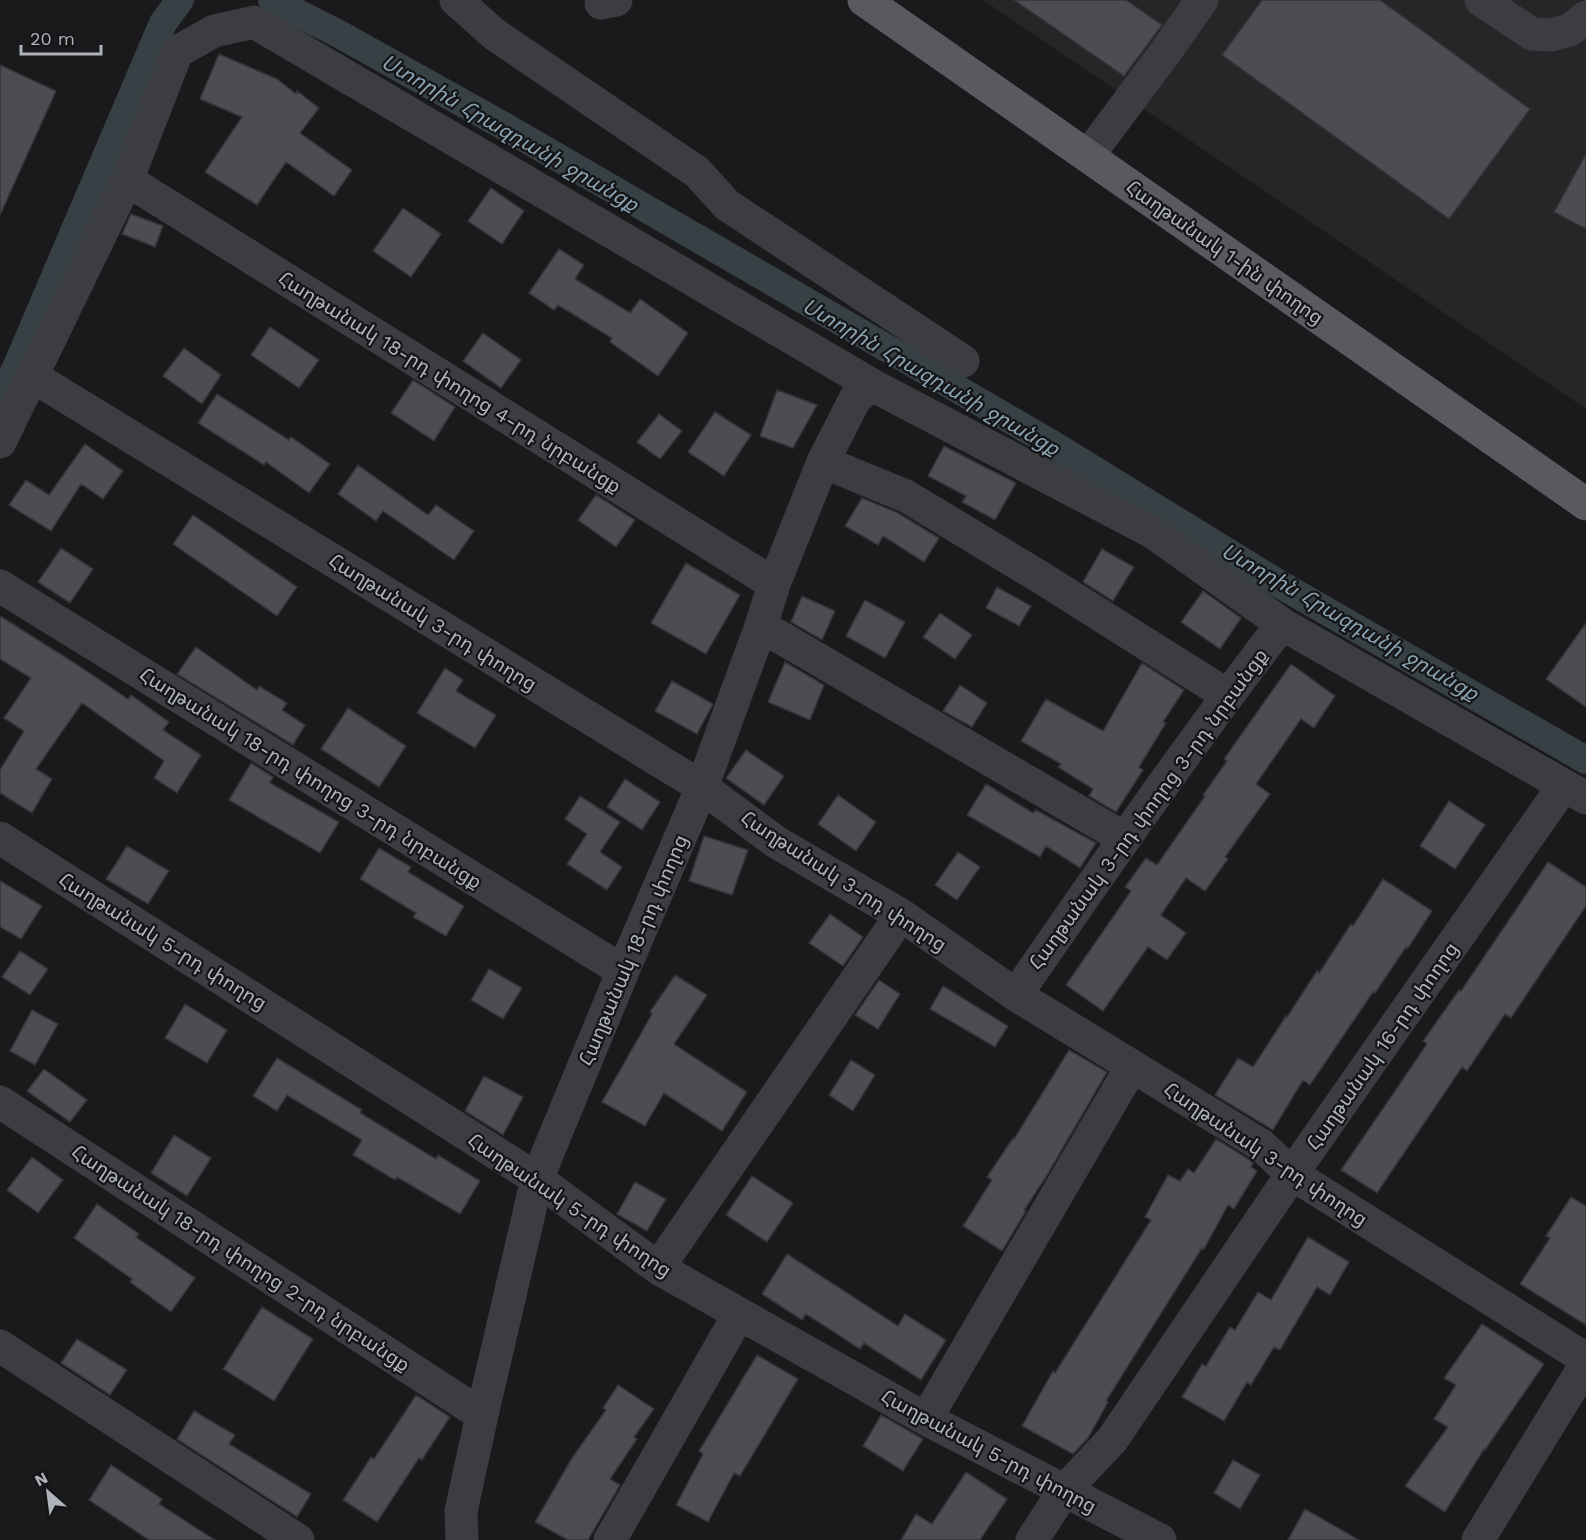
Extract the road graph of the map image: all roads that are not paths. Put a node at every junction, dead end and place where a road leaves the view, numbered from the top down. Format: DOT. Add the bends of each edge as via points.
graph roads {
  1 [pos="456,0"];
  2 [pos="864,0"];
  3 [pos="1202,0"];
  4 [pos="1480,0"];
  5 [pos="1586,17"];
  6 [pos="1088,156"];
  7 [pos="127,180"];
  8 [pos="963,361"];
  9 [pos="32,376"];
  10 [pos="872,385"];
  11 [pos="0,442"];
  12 [pos="823,462"];
  13 [pos="1586,504"];
  14 [pos="774,584"];
  15 [pos="0,586"];
  16 [pos="1282,624"];
  17 [pos="761,626"];
  18 [pos="1227,695"];
  19 [pos="702,787"];
  20 [pos="1575,792"];
  21 [pos="0,838"];
  22 [pos="1124,838"];
  23 [pos="901,915"];
  24 [pos="623,971"];
  25 [pos="1016,995"];
  26 [pos="1132,1065"];
  27 [pos="0,1102"];
  28 [pos="1292,1174"];
  29 [pos="537,1179"];
  30 [pos="658,1268"];
  31 [pos="739,1314"];
  32 [pos="0,1346"];
  33 [pos="1586,1359"];
  34 [pos="1586,1364"];
  35 [pos="482,1415"];
  36 [pos="926,1419"];
  37 [pos="1064,1491"];
  38 [pos="298,1540"];
  39 [pos="462,1540"];
  40 [pos="610,1540"];
  41 [pos="1032,1540"];
  42 [pos="1160,1540"];
  43 [pos="1478,1540"];
  1 -- 8 [label="street" via="494,34 697,172 727,205"];
  2 -- 6 [label="main road, Հաղթանակ 1-ին փողոց"];
  3 -- 6 [label="street"];
  4 -- 5 [label="street" via="1532,34 1570,30"];
  6 -- 13 [label="main road, Հաղթանակ 1-ին փողոց"];
  7 -- 9 [label="street"];
  7 -- 10 [label="street" via="177,52 214,31 254,22"];
  7 -- 14 [label="street, Հաղթանակ 18-րդ փողոց 4-րդ նրբանցք"];
  9 -- 11 [label="street"];
  9 -- 19 [label="street, Հաղթանակ 3-րդ փողոց"];
  10 -- 12 [label="street, Հաղթանակ 18-րդ փողոց" via="855,399"];
  10 -- 16 [label="street" via="1154,533"];
  12 -- 14 [label="street, Հաղթանակ 18-րդ փողոց"];
  12 -- 18 [label="street" via="906,496"];
  14 -- 17 [label="street, Հաղթանակ 18-րդ փողոց"];
  15 -- 24 [label="street, Հաղթանակ 18-րդ փողոց 3-րդ նրբանցք"];
  16 -- 18 [label="street, Հաղթանակ 3-րդ փողոց 3-րդ նրբանցք"];
  16 -- 20 [label="street"];
  17 -- 19 [label="street, Հաղթանակ 18-րդ փողոց"];
  17 -- 22 [label="street"];
  18 -- 22 [label="street, Հաղթանակ 3-րդ փողոց 3-րդ նրբանցք"];
  19 -- 23 [label="street, Հաղթանակ 3-րդ փողոց" via="776,842"];
  19 -- 24 [label="street, Հաղթանակ 18-րդ փողոց"];
  20 -- 28 [label="street, Հաղթանակ 16-րդ փողոց"];
  21 -- 29 [label="street, Հաղթանակ 5-րդ փողոց"];
  22 -- 25 [label="street, Հաղթանակ 3-րդ փողոց 3-րդ նրբանցք"];
  23 -- 25 [label="street, Հաղթանակ 3-րդ փողոց"];
  23 -- 30 [label="street"];
  24 -- 29 [label="street, Հաղթանակ 18-րդ փողոց"];
  25 -- 26 [label="street, Հաղթանակ 3-րդ փողոց"];
  26 -- 28 [label="street, Հաղթանակ 3-րդ փողոց" via="1261,1145"];
  26 -- 36 [label="street"];
  27 -- 35 [label="street, Հաղթանակ 18-րդ փողոց 2-րդ նրբանցք"];
  28 -- 33 [label="street, Հաղթանակ 3-րդ փողոց"];
  28 -- 37 [label="street, Հաղթանակ 16-րդ փողոց" via="1112,1440"];
  29 -- 30 [label="street, Հաղթանակ 5-րդ փողոց"];
  29 -- 35 [label="street, Հաղթանակ 18-րդ փողոց"];
  30 -- 31 [label="street, Հաղթանակ 5-րդ փողոց"];
  31 -- 36 [label="street, Հաղթանակ 5-րդ փողոց"];
  31 -- 40 [label="street"];
  32 -- 38 [label="street"];
  34 -- 43 [label="street"];
  35 -- 39 [label="street, Հաղթանակ 18-րդ փողոց" via="461,1511"];
  36 -- 37 [label="street, Հաղթանակ 5-րդ փողոց"];
  37 -- 41 [label="street, Հաղթանակ 16-րդ փողոց"];
  37 -- 42 [label="street, Հաղթանակ 5-րդ փողոց"];
}
